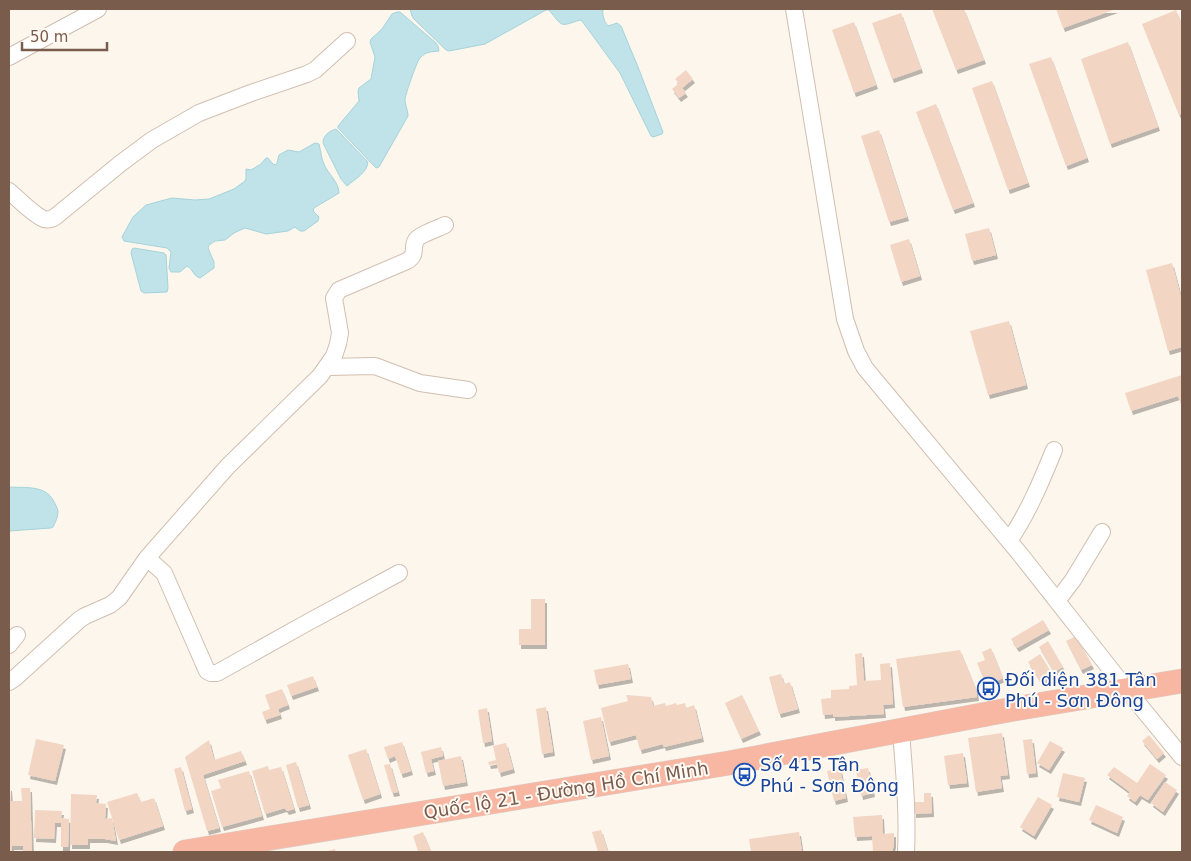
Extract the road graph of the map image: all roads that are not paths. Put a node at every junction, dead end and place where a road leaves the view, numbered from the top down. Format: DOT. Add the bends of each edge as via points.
graph roads {
  1 [pos="98,9"];
  2 [pos="794,9"];
  3 [pos="347,41"];
  4 [pos="9,57"];
  5 [pos="9,191"];
  6 [pos="445,225"];
  7 [pos="327,367"];
  8 [pos="468,390"];
  9 [pos="1054,450"];
  10 [pos="1102,532"];
  11 [pos="1009,541"];
  12 [pos="147,558"];
  13 [pos="399,573"];
  14 [pos="1057,601"];
  15 [pos="1182,681"];
  16 [pos="9,682"];
  17 [pos="1127,690"];
  18 [pos="900,731"];
  19 [pos="1182,757"];
  20 [pos="185,852"];
  21 [pos="906,852"];
  1 -- 4 [label="street"];
  2 -- 11 [label="street" via="845,319 856,351 865,368"];
  3 -- 5 [label="street" via="307,74 199,113 152,140 51,219 37,215"];
  6 -- 7 [label="street" via="418,237 414,254 407,261 339,290 334,298 340,333 334,356"];
  7 -- 8 [label="street" via="375,366 420,383"];
  7 -- 12 [label="street" via="228,466"];
  9 -- 11 [label="street" via="1034,499"];
  10 -- 14 [label="street"];
  11 -- 14 [label="street"];
  12 -- 13 [label="street" via="164,573 207,671 214,674"];
  12 -- 16 [label="street" via="119,598 85,616"];
  14 -- 17 [label="street"];
  15 -- 17 [label="highway, Quốc lộ 21 - Đường Hồ Chí Minh"];
  17 -- 18 [label="highway, Quốc lộ 21 - Đường Hồ Chí Minh"];
  17 -- 19 [label="street"];
  18 -- 20 [label="highway, Quốc lộ 21 - Đường Hồ Chí Minh" via="729,764"];
  18 -- 21 [label="street" via="907,802"];
}
